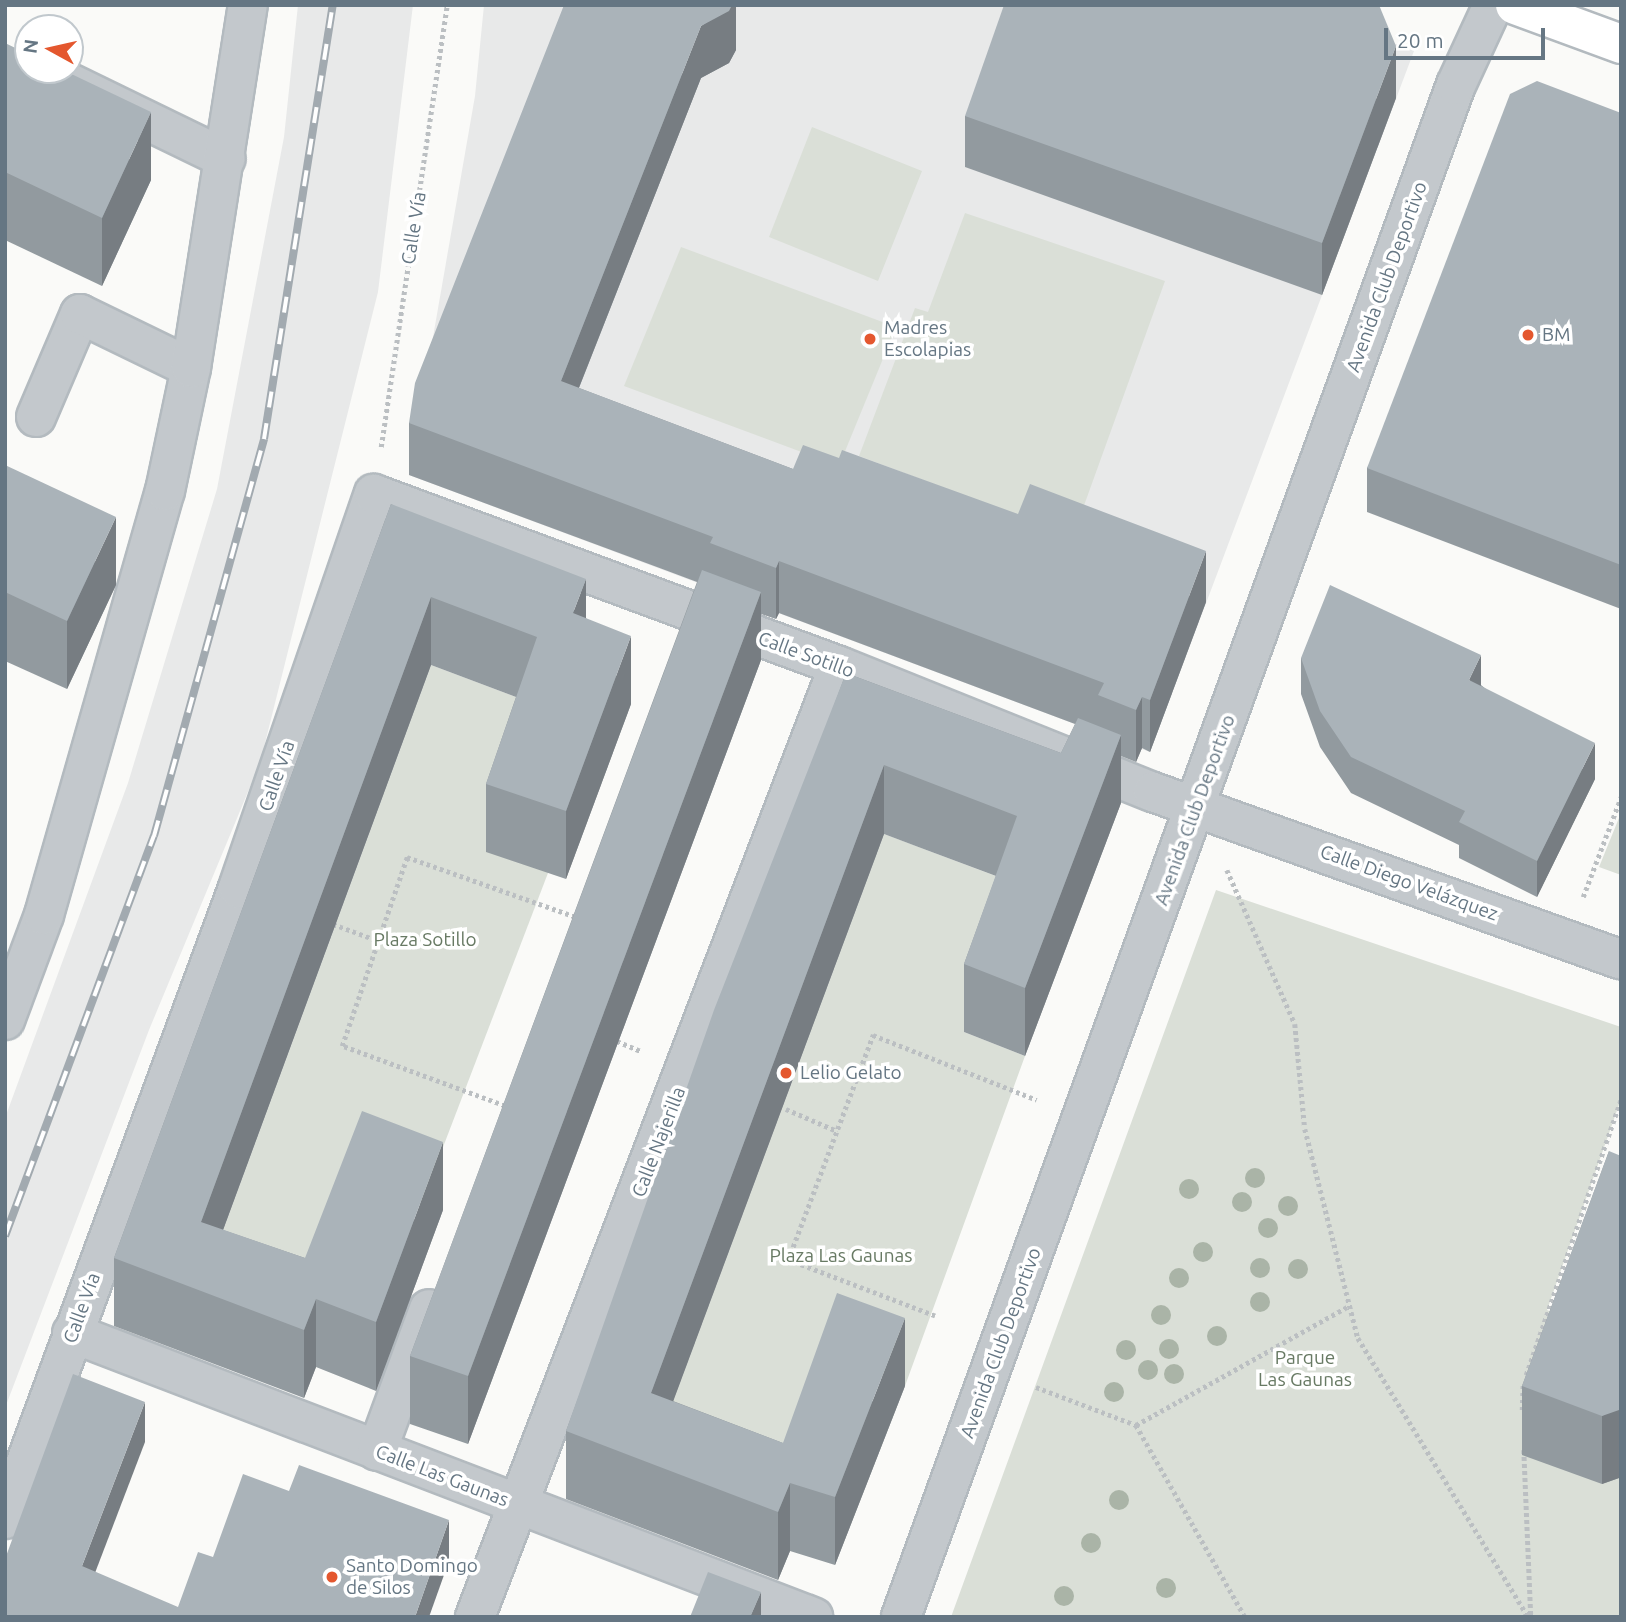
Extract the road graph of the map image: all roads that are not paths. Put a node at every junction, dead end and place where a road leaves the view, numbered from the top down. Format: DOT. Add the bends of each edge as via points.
graph roads {
  1 [pos="248,5"];
  2 [pos="1493,5"];
  3 [pos="1515,5"];
  4 [pos="1621,44"];
  5 [pos="72,84"];
  6 [pos="226,159"];
  7 [pos="191,368"];
  8 [pos="36,417"];
  9 [pos="374,494"];
  10 [pos="688,612"];
  11 [pos="674,651"];
  12 [pos="839,666"];
  13 [pos="1198,805"];
  14 [pos="1621,960"];
  15 [pos="5,1020"];
  16 [pos="444,1270"];
  17 [pos="72,1333"];
  18 [pos="377,1451"];
  19 [pos="520,1505"];
  20 [pos="5,1519"];
  21 [pos="475,1617"];
  22 [pos="813,1617"];
  23 [pos="901,1617"];
  1 -- 6 [label="street"];
  2 -- 13 [label="street, Avenida Club Deportivo" via="1456,85"];
  3 -- 4 [label="main road"];
  5 -- 6 [label="street"];
  6 -- 7 [label="street"];
  7 -- 8 [label="street" via="80,314"];
  7 -- 15 [label="street" via="165,491 85,775"];
  9 -- 10 [label="street, Calle Sotillo"];
  9 -- 17 [label="street, Calle Vía" via="238,888"];
  10 -- 11 [label="street"];
  10 -- 12 [label="street, Calle Sotillo"];
  12 -- 13 [label="street, Calle Sotillo"];
  12 -- 19 [label="street, Calle Najerilla"];
  13 -- 14 [label="street, Calle Diego Velázquez"];
  13 -- 23 [label="street, Avenida Club Deportivo"];
  16 -- 18 [label="street"];
  17 -- 18 [label="street, Calle Las Gaunas"];
  17 -- 20 [label="street, Calle Vía"];
  18 -- 19 [label="street, Calle Las Gaunas"];
  19 -- 21 [label="street, Calle Najerilla"];
  19 -- 22 [label="street, Calle Las Gaunas"];
}
